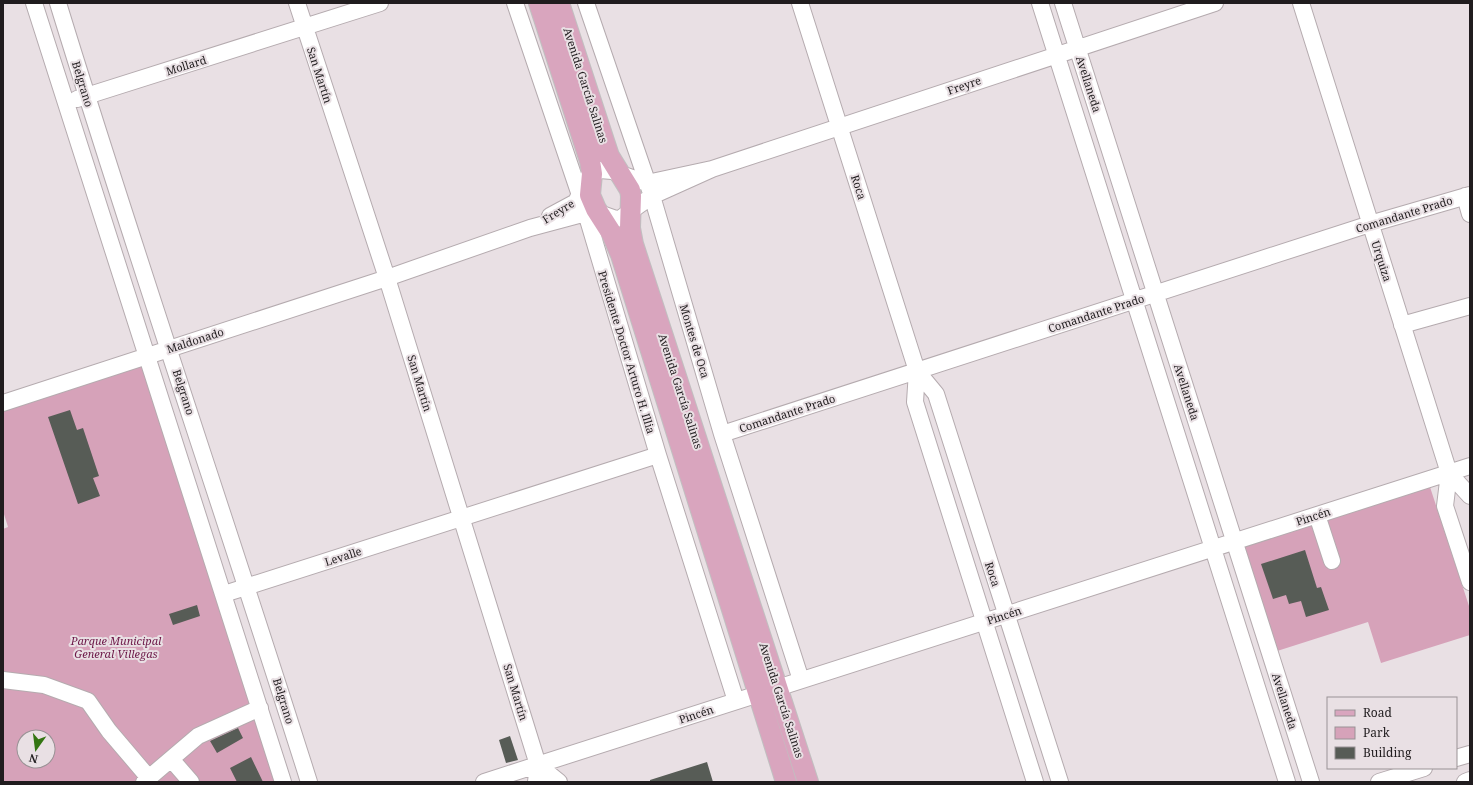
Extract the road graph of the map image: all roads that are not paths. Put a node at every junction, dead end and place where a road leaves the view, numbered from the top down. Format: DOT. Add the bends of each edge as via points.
graph roads {
  1 [pos="34,3"];
  2 [pos="58,3"];
  3 [pos="297,3"];
  4 [pos="380,3"];
  5 [pos="516,3"];
  6 [pos="539,3"];
  7 [pos="560,3"];
  8 [pos="586,3"];
  9 [pos="800,3"];
  10 [pos="1040,3"];
  11 [pos="1063,3"];
  12 [pos="1215,3"];
  13 [pos="1301,3"];
  14 [pos="305,28"];
  15 [pos="1077,48"];
  16 [pos="1056,54"];
  17 [pos="87,96"];
  18 [pos="66,102"];
  19 [pos="840,127"];
  20 [pos="592,174"];
  21 [pos="622,175"];
  22 [pos="650,190"];
  23 [pos="580,195"];
  24 [pos="1467,196"];
  25 [pos="592,213"];
  26 [pos="630,214"];
  27 [pos="1470,214"];
  28 [pos="1370,224"];
  29 [pos="530,228"];
  30 [pos="387,278"];
  31 [pos="1156,294"];
  32 [pos="1134,300"];
  33 [pos="1470,306"];
  34 [pos="1402,325"];
  35 [pos="170,349"];
  36 [pos="148,356"];
  37 [pos="917,371"];
  38 [pos="3,403"];
  39 [pos="722,434"];
  40 [pos="658,455"];
  41 [pos="1470,466"];
  42 [pos="1449,473"];
  43 [pos="1470,496"];
  44 [pos="1317,515"];
  45 [pos="461,518"];
  46 [pos="1234,541"];
  47 [pos="1213,548"];
  48 [pos="1332,561"];
  49 [pos="1470,582"];
  50 [pos="248,586"];
  51 [pos="224,594"];
  52 [pos="1006,615"];
  53 [pos="984,622"];
  54 [pos="3,680"];
  55 [pos="801,680"];
  56 [pos="778,688"];
  57 [pos="758,694"];
  58 [pos="736,701"];
  59 [pos="260,708"];
  60 [pos="1470,754"];
  61 [pos="1457,758"];
  62 [pos="171,759"];
  63 [pos="538,765"];
  64 [pos="1421,769"];
  65 [pos="146,780"];
  66 [pos="1470,780"];
  67 [pos="188,781"];
  68 [pos="283,782"];
  69 [pos="309,782"];
  70 [pos="484,782"];
  71 [pos="536,782"];
  72 [pos="559,782"];
  73 [pos="786,782"];
  74 [pos="808,782"];
  75 [pos="1035,782"];
  76 [pos="1060,782"];
  77 [pos="1287,782"];
  78 [pos="1311,782"];
  79 [pos="1379,782"];
  80 [pos="1465,782"];
  1 -- 18 [label="street, Belgrano"];
  2 -- 17 [label="street, Belgrano"];
  3 -- 14 [label="street, San Martín"];
  4 -- 14 [label="street, Mollard"];
  5 -- 23 [label="street, Presidente Doctor Arturo H. Illia"];
  6 -- 20 [label="main road, Avenida García Salinas"];
  7 -- 21 [label="main road, Avenida García Salinas" via="609,156"];
  8 -- 22 [label="street, Montes de Oca"];
  9 -- 19 [label="street, Roca"];
  10 -- 16 [label="street, Avellaneda"];
  11 -- 15 [label="street, Avellaneda"];
  12 -- 15 [label="street, Freyre"];
  13 -- 28 [label="street, Urquiza"];
  14 -- 17 [label="street, Mollard"];
  14 -- 30 [label="street, San Martín"];
  15 -- 16 [label="street, Freyre"];
  15 -- 31 [label="street, Avellaneda"];
  16 -- 19 [label="street, Freyre"];
  16 -- 32 [label="street, Avellaneda"];
  17 -- 18 [label="street, Mollard"];
  17 -- 35 [label="street, Belgrano"];
  18 -- 36 [label="street, Belgrano"];
  19 -- 22 [label="street, Freyre"];
  19 -- 37 [label="street, Roca"];
  20 -- 21 [label="street" via="612,170"];
  20 -- 23 [label="street, Freyre"];
  20 -- 25 [label="main road, Avenida García Salinas"];
  21 -- 22 [label="street"];
  21 -- 26 [label="main road, Avenida García Salinas" via="630,190"];
  22 -- 26 [label="street, Freyre"];
  22 -- 39 [label="street, Montes de Oca"];
  23 -- 25 [label="street, Presidente Doctor Arturo H. Illia"];
  23 -- 29 [label="street, Freyre" via="572,204"];
  24 -- 27 [label="street"];
  24 -- 28 [label="street, Comandante Prado"];
  25 -- 26 [label="street, Freyre" via="616,219"];
  25 -- 29 [label="street, Freyre"];
  25 -- 40 [label="street, Presidente Doctor Arturo H. Illia"];
  25 -- 57 [label="main road, Avenida García Salinas" via="612,234 620,256"];
  26 -- 56 [label="main road, Avenida García Salinas" via="633,244"];
  28 -- 31 [label="street, Comandante Prado"];
  28 -- 34 [label="street, Urquiza"];
  29 -- 30 [label="street, Freyre"];
  30 -- 35 [label="street, Maldonado"];
  30 -- 45 [label="street, San Martín"];
  31 -- 32 [label="street, Comandante Prado"];
  31 -- 46 [label="street, Avellaneda"];
  32 -- 37 [label="street, Comandante Prado"];
  32 -- 47 [label="street, Avellaneda"];
  33 -- 34 [label="street"];
  34 -- 42 [label="street, Urquiza"];
  35 -- 36 [label="street, Maldonado"];
  35 -- 50 [label="street, Belgrano"];
  36 -- 38 [label="street, Maldonado"];
  36 -- 51 [label="street, Belgrano"];
  37 -- 39 [label="street, Comandante Prado"];
  37 -- 52 [label="street, Roca" via="936,394"];
  37 -- 53 [label="street, Roca" via="915,402"];
  39 -- 55 [label="street, Montes de Oca"];
  40 -- 45 [label="street"];
  40 -- 58 [label="street, Presidente Doctor Arturo H. Illia"];
  41 -- 42 [label="street, Pincén"];
  42 -- 43 [label="street, Urquiza"];
  42 -- 44 [label="street, Pincén"];
  42 -- 49 [label="street, Urquiza" via="1445,506"];
  44 -- 46 [label="street, Pincén"];
  44 -- 48 [label="street"];
  45 -- 50 [label="street, Levalle"];
  45 -- 63 [label="street, San Martín"];
  46 -- 47 [label="street, Pincén"];
  46 -- 78 [label="street, Avellaneda"];
  47 -- 52 [label="street, Pincén"];
  47 -- 77 [label="street, Avellaneda"];
  50 -- 51 [label="street, Levalle"];
  50 -- 69 [label="street, Belgrano"];
  51 -- 59 [label="street, Belgrano"];
  52 -- 53 [label="street, Pincén"];
  52 -- 76 [label="street, Roca"];
  53 -- 55 [label="street, Pincén"];
  53 -- 75 [label="street, Roca"];
  54 -- 65 [label="street" via="44,685 88,701"];
  55 -- 56 [label="street, Pincén"];
  56 -- 57 [label="street, Pincén"];
  56 -- 74 [label="main road, Avenida García Salinas"];
  57 -- 58 [label="street, Pincén"];
  57 -- 73 [label="main road, Avenida García Salinas"];
  58 -- 63 [label="street, Pincén"];
  59 -- 62 [label="street" via="198,736"];
  59 -- 68 [label="street, Belgrano"];
  60 -- 61 [label="street"];
  62 -- 65 [label="street"];
  62 -- 67 [label="street"];
  63 -- 70 [label="street, Pincén"];
  63 -- 71 [label="street, San Martín"];
  63 -- 72 [label="street"];
  64 -- 79 [label="street"];
  66 -- 80 [label="street"];
}
